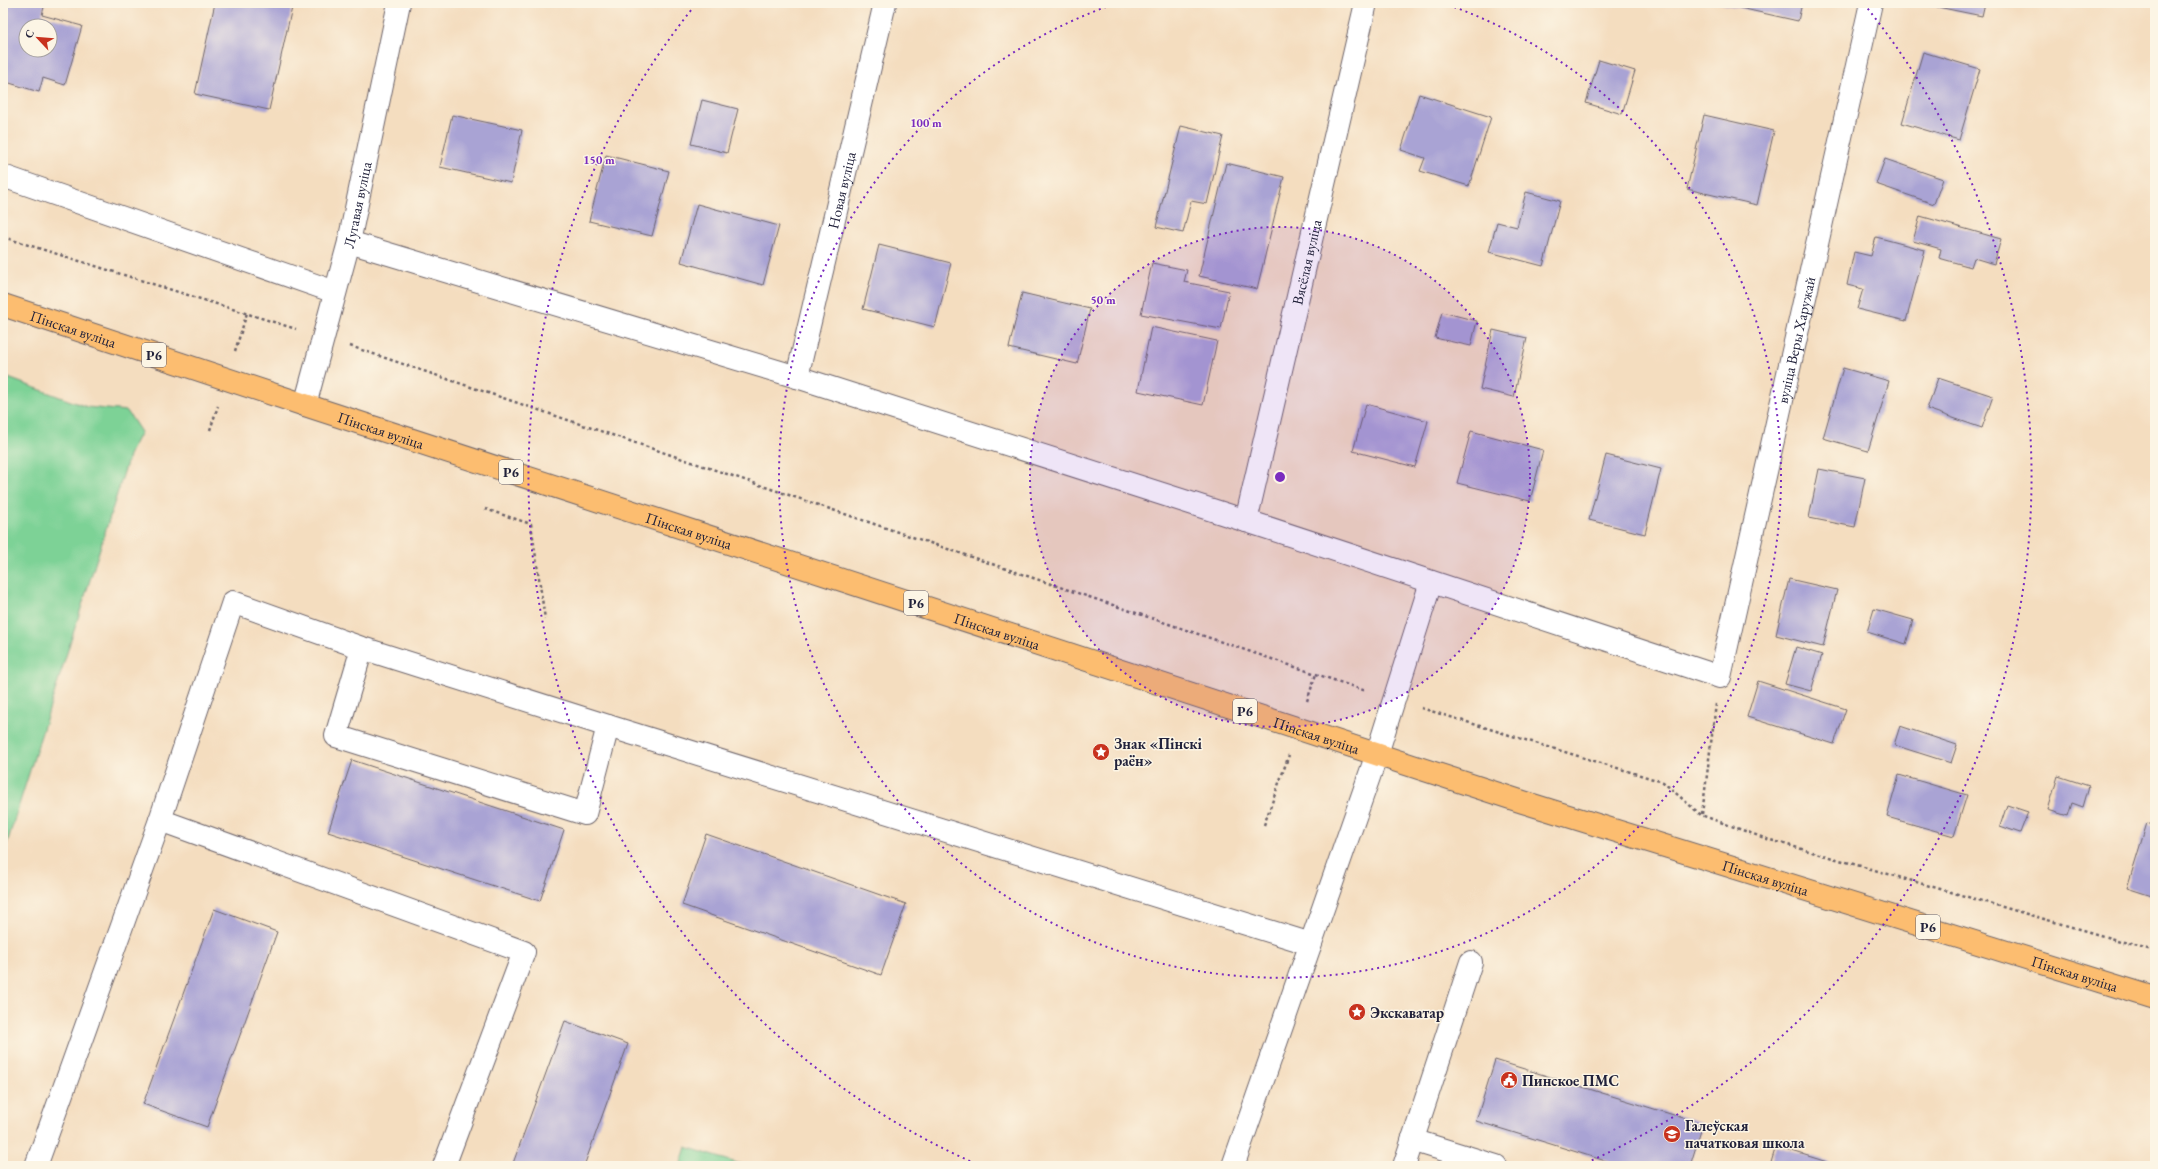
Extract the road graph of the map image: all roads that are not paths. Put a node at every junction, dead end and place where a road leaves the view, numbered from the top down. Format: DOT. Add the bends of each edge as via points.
graph roads {
  1 [pos="399,3"];
  2 [pos="885,3"];
  3 [pos="1366,3"];
  4 [pos="1872,3"];
  5 [pos="3,176"];
  6 [pos="349,242"];
  7 [pos="335,292"];
  8 [pos="3,304"];
  9 [pos="797,377"];
  10 [pos="305,405"];
  11 [pos="1246,521"];
  12 [pos="1431,582"];
  13 [pos="362,648"];
  14 [pos="608,726"];
  15 [pos="1377,754"];
  16 [pos="160,820"];
  17 [pos="1311,944"];
  18 [pos="1471,962"];
  19 [pos="2155,998"];
  20 [pos="1412,1140"];
  21 [pos="36,1166"];
  22 [pos="444,1166"];
  23 [pos="1233,1166"];
  24 [pos="1404,1166"];
  25 [pos="1496,1166"];
  1 -- 6 [label="street, Лугавая вуліца"];
  2 -- 9 [label="street, Новая вуліца"];
  3 -- 11 [label="street, Вясёлая вуліца"];
  4 -- 12 [label="street, вуліца Веры Харужай" via="1720,677"];
  5 -- 7 [label="street"];
  6 -- 7 [label="street, Лугавая вуліца"];
  6 -- 9 [label="street"];
  7 -- 10 [label="street, Лугавая вуліца"];
  8 -- 10 [label="main road, Пінская вуліца / Р6"];
  9 -- 11 [label="street"];
  10 -- 15 [label="main road, Пінская вуліца / Р6"];
  11 -- 12 [label="street"];
  12 -- 15 [label="street, Пінская вуліца"];
  13 -- 14 [label="street"];
  13 -- 14 [label="street" via="336,736 585,814"];
  13 -- 16 [label="street" via="233,602"];
  14 -- 17 [label="street"];
  15 -- 17 [label="street"];
  15 -- 19 [label="main road, Пінская вуліца / Р6"];
  16 -- 21 [label="street"];
  16 -- 22 [label="street" via="524,952"];
  17 -- 23 [label="street"];
  18 -- 20 [label="street"];
  20 -- 24 [label="street"];
  20 -- 25 [label="street"];
}
